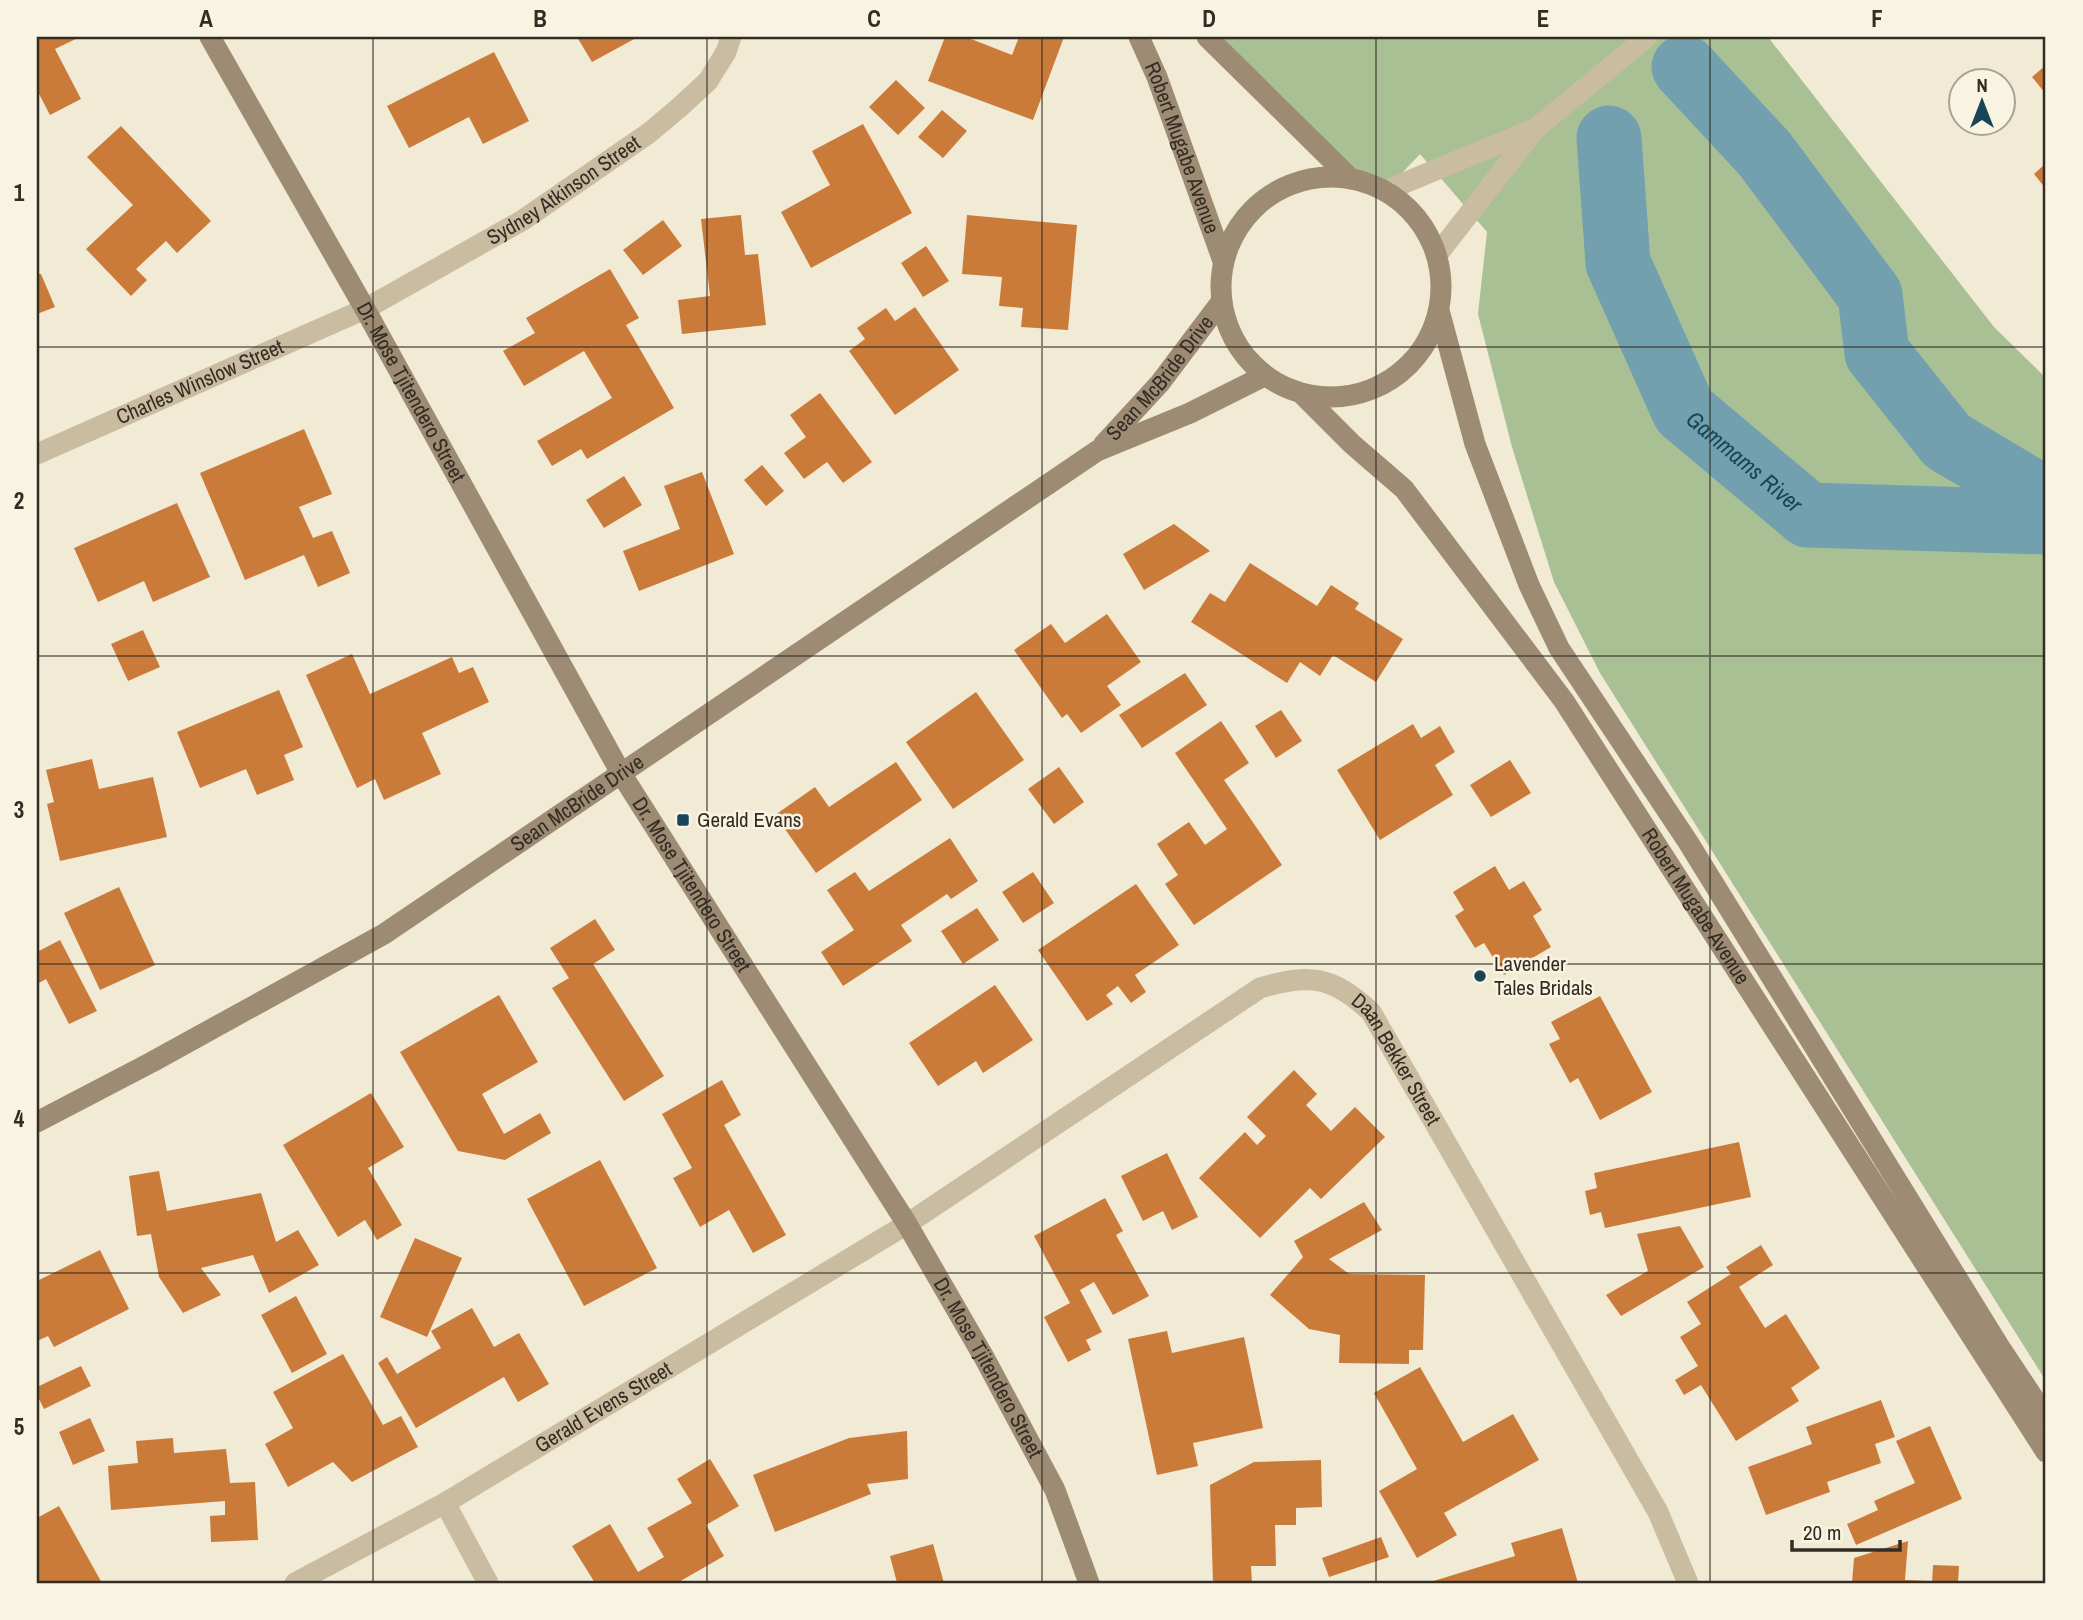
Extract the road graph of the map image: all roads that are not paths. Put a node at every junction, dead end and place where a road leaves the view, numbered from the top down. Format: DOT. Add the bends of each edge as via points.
graph roads {
  1 [pos="210,37"];
  2 [pos="731,37"];
  3 [pos="1139,37"];
  4 [pos="1207,37"];
  5 [pos="1647,37"];
  6 [pos="1535,129"];
  7 [pos="1351,179"];
  8 [pos="1385,191"];
  9 [pos="1437,255"];
  10 [pos="1223,261"];
  11 [pos="1221,302"];
  12 [pos="365,309"];
  13 [pos="1440,314"];
  14 [pos="1264,376"];
  15 [pos="1302,394"];
  16 [pos="1097,451"];
  17 [pos="37,454"];
  18 [pos="622,775"];
  19 [pos="37,1122"];
  20 [pos="907,1224"];
  21 [pos="2046,1418"];
  22 [pos="2046,1452"];
  23 [pos="444,1503"];
  24 [pos="295,1583"];
  25 [pos="488,1583"];
  26 [pos="1089,1583"];
  27 [pos="1688,1583"];
  1 -- 12 [label="main road, Dr. Mose Tjitendero Street"];
  2 -- 12 [label="street, Sydney Atkinson Street" via="708,81 649,133 523,220"];
  3 -- 10 [label="main road, Robert Mugabe Avenue"];
  4 -- 7 [label="main road"];
  5 -- 6 [label="street"];
  6 -- 8 [label="street"];
  6 -- 9 [label="street"];
  7 -- 8 [label="main road"];
  7 -- 10 [label="main road" via="1309,179 1271,194 1240,223"];
  8 -- 9 [label="main road" via="1426,229"];
  9 -- 13 [label="main road" via="1442,275"];
  10 -- 11 [label="main road"];
  11 -- 14 [label="main road" via="1228,330"];
  11 -- 16 [label="main road, Sean McBride Drive" via="1160,383"];
  12 -- 17 [label="street, Charles Winslow Street"];
  12 -- 18 [label="main road, Dr. Mose Tjitendero Street"];
  13 -- 15 [label="main road" via="1425,346 1402,373 1371,390 1336,398"];
  13 -- 21 [label="main road, Robert Mugabe Avenue" via="1475,444 1529,586 1559,648 1688,842"];
  14 -- 15 [label="main road"];
  14 -- 16 [label="main road, Sean McBride Drive"];
  15 -- 22 [label="main road, Robert Mugabe Avenue" via="1404,489 1564,701"];
  16 -- 18 [label="main road, Sean McBride Drive"];
  18 -- 19 [label="main road, Sean McBride Drive" via="384,934"];
  18 -- 20 [label="main road, Dr. Mose Tjitendero Street"];
  20 -- 23 [label="street, Gerald Evens Street"];
  20 -- 26 [label="main road, Dr. Mose Tjitendero Street" via="1055,1490"];
  20 -- 27 [label="street, Daan Bekker Street" via="1260,988 1289,979 1326,982 1352,993 1371,1012 1658,1512"];
  23 -- 24 [label="street, Gerald Evens Street"];
  23 -- 25 [label="street"];
}
